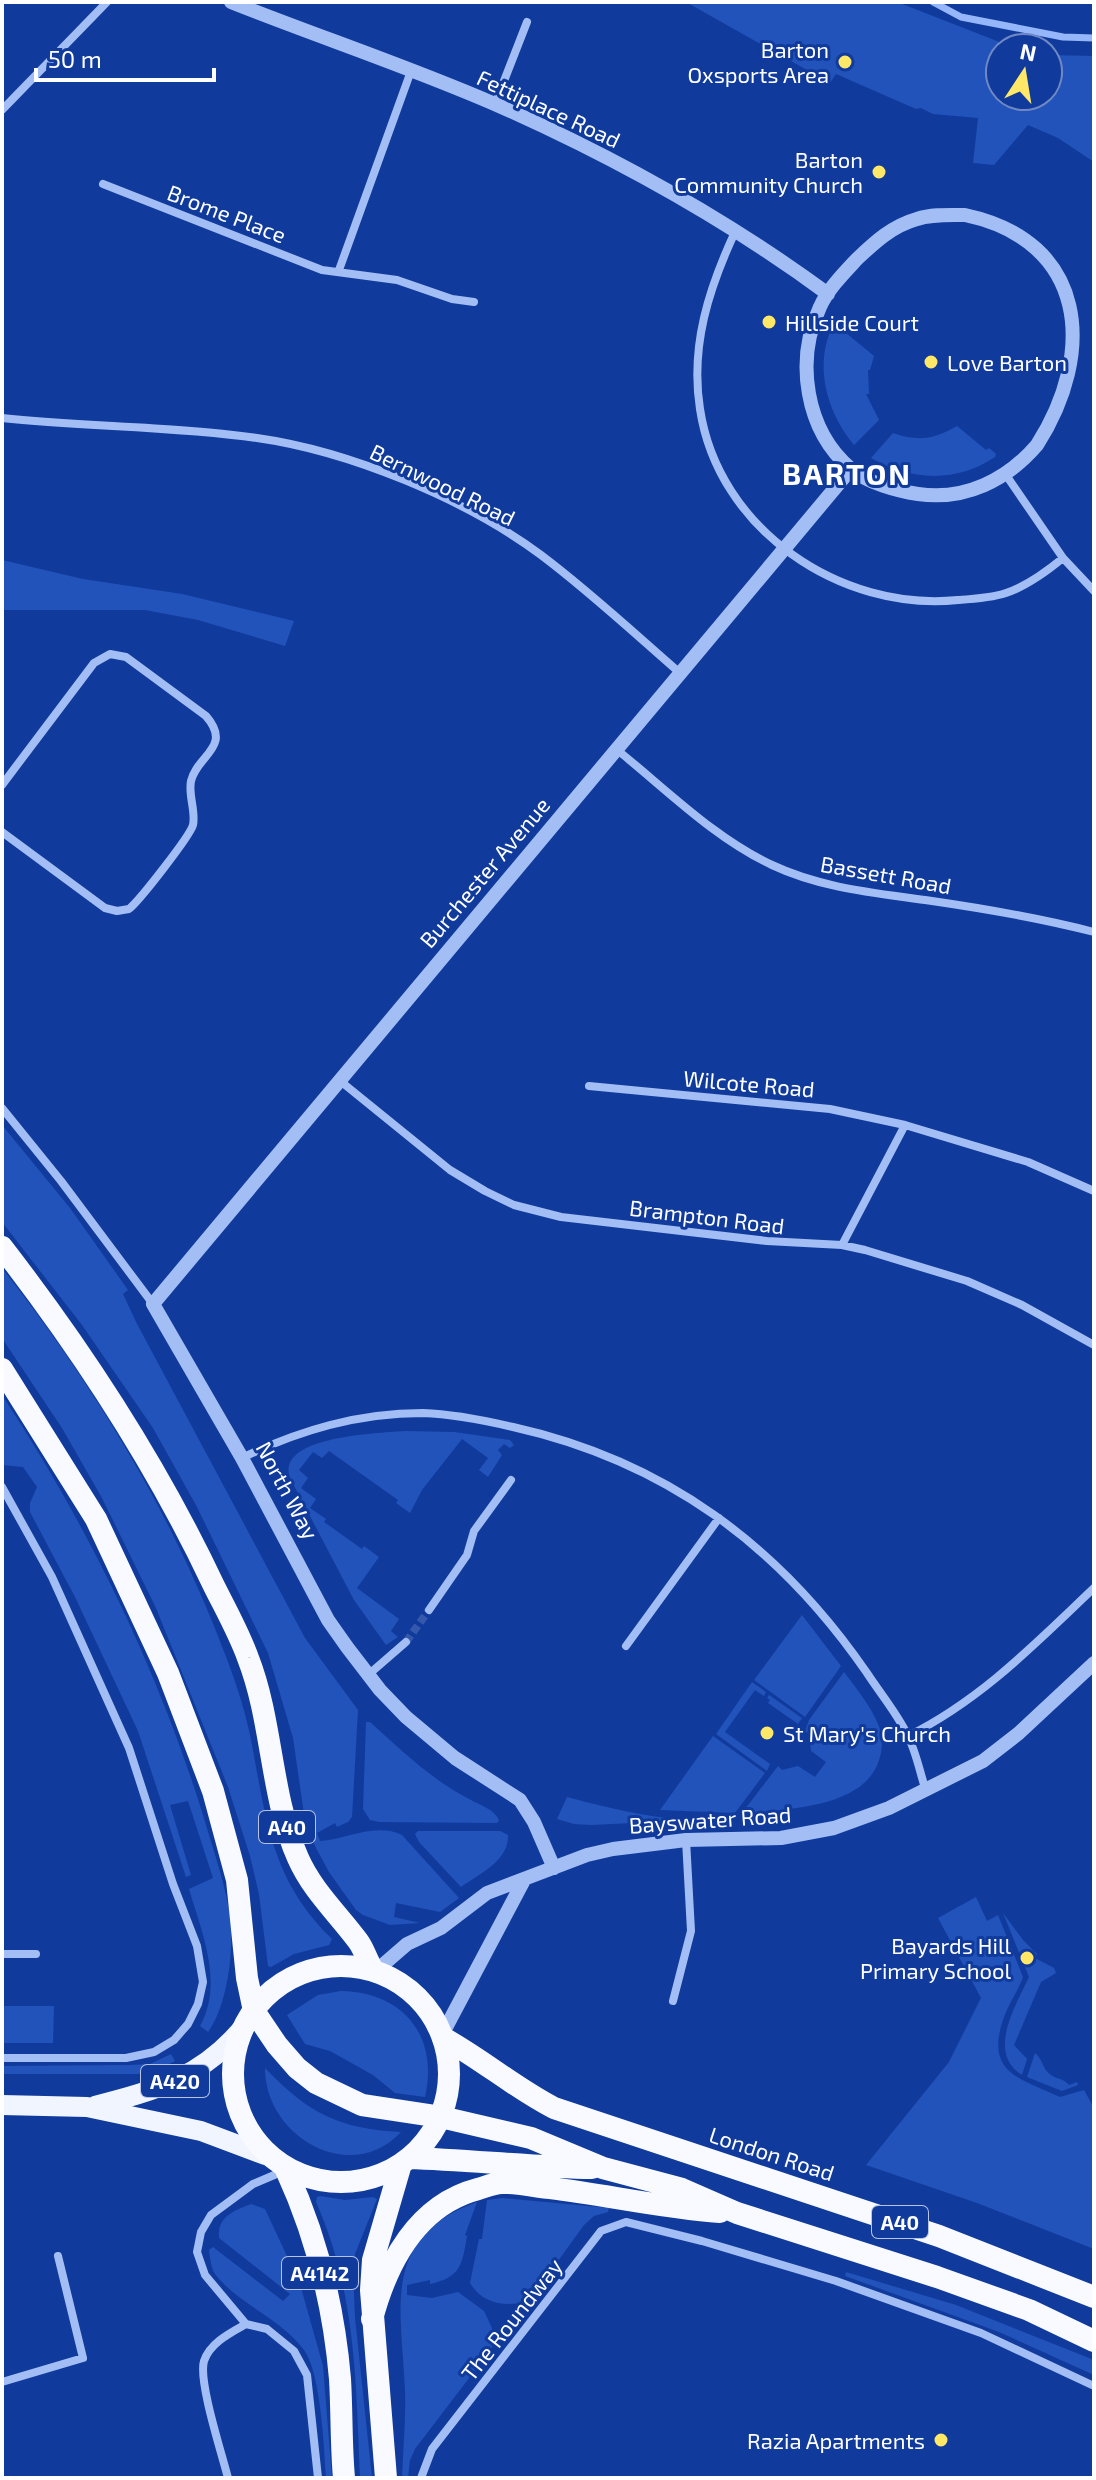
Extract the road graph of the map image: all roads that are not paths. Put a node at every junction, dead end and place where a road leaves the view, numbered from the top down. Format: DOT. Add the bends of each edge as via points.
graph roads {
  1 [pos="107,2"];
  2 [pos="231,2"];
  3 [pos="248,5"];
  4 [pos="527,22"];
  5 [pos="411,71"];
  6 [pos="495,104"];
  7 [pos="2,110"];
  8 [pos="103,184"];
  9 [pos="735,232"];
  10 [pos="339,270"];
  11 [pos="828,294"];
  12 [pos="474,302"];
  13 [pos="2,418"];
  14 [pos="851,469"];
  15 [pos="1006,475"];
  16 [pos="782,549"];
  17 [pos="1063,558"];
  18 [pos="1094,591"];
  19 [pos="680,673"];
  20 [pos="616,748"];
  21 [pos="2,785"];
  22 [pos="2,832"];
  23 [pos="1094,932"];
  24 [pos="339,1080"];
  25 [pos="589,1086"];
  26 [pos="2,1108"];
  27 [pos="905,1125"];
  28 [pos="1094,1191"];
  29 [pos="842,1245"];
  30 [pos="2,1247"];
  31 [pos="153,1304"];
  32 [pos="1094,1345"];
  33 [pos="2,1369"];
  34 [pos="242,1458"];
  35 [pos="511,1480"];
  36 [pos="2,1487"];
  37 [pos="719,1518"];
  38 [pos="1094,1588"];
  39 [pos="429,1610"];
  40 [pos="406,1642"];
  41 [pos="626,1646"];
  42 [pos="1094,1663"];
  43 [pos="368,1675"];
  44 [pos="908,1736"];
  45 [pos="926,1791"];
  46 [pos="686,1840"];
  47 [pos="554,1868"];
  48 [pos="523,1882"];
  49 [pos="2,1954"];
  50 [pos="36,1954"];
  51 [pos="374,1969"];
  52 [pos="673,2001"];
  53 [pos="250,2018"];
  54 [pos="444,2036"];
  55 [pos="2,2058"];
  56 [pos="2,2105"];
  57 [pos="87,2107"];
  58 [pos="441,2117"];
  59 [pos="265,2155"];
  60 [pos="405,2161"];
  61 [pos="537,2167"];
  62 [pos="603,2168"];
  63 [pos="286,2170"];
  64 [pos="612,2196"];
  65 [pos="737,2213"];
  66 [pos="58,2256"];
  67 [pos="1094,2297"];
  68 [pos="372,2319"];
  69 [pos="246,2324"];
  70 [pos="1094,2341"];
  71 [pos="2,2382"];
  72 [pos="1094,2386"];
  73 [pos="228,2478"];
  74 [pos="318,2478"];
  75 [pos="344,2478"];
  76 [pos="386,2478"];
  77 [pos="421,2478"];
  1 -- 7 [label="street"];
  2 -- 3 [label="street, Fettiplace Road"];
  3 -- 5 [label="street, Fettiplace Road"];
  4 -- 6 [label="street"];
  5 -- 6 [label="street, Fettiplace Road"];
  5 -- 10 [label="street"];
  6 -- 9 [label="street, Fettiplace Road" via="639,176"];
  8 -- 10 [label="street, Brome Place" via="322,270"];
  9 -- 11 [label="street, Fettiplace Road"];
  9 -- 16 [label="street" via="703,319 700,410 725,480 749,516"];
  10 -- 12 [label="street, Brome Place"];
  11 -- 14 [label="street" via="810,333 807,386 824,433"];
  11 -- 15 [label="street" via="877,239 931,216 965,215 997,223 1053,262 1076,304 1078,374 1057,419"];
  13 -- 19 [label="street, Bernwood Road" via="260,438 372,467 496,525 540,554"];
  14 -- 15 [label="street" via="871,481 941,495"];
  14 -- 16 [label="street, Burchester Avenue"];
  15 -- 17 [label="street"];
  16 -- 17 [label="street" via="839,582 926,601 1007,593"];
  16 -- 19 [label="street, Burchester Avenue"];
  17 -- 18 [label="street"];
  19 -- 20 [label="street, Burchester Avenue"];
  20 -- 23 [label="street, Bassett Road" via="715,830 793,874 826,885 1032,917"];
  20 -- 24 [label="street, Burchester Avenue"];
  21 -- 22 [label="street" via="94,663 110,654 126,657 206,716 216,735 191,780 193,827 129,909 105,908"];
  24 -- 29 [label="street, Brampton Road" via="450,1170 514,1205 561,1217"];
  24 -- 31 [label="street, Burchester Avenue"];
  25 -- 27 [label="street, Wilcote Road" via="830,1109"];
  26 -- 31 [label="street, North Way"];
  27 -- 28 [label="street, Wilcote Road" via="1028,1162"];
  27 -- 29 [label="street"];
  29 -- 32 [label="street, Brampton Road" via="967,1281"];
  30 -- 51 [label="highway, A40" via="102,1385 187,1528 248,1658 299,1860"];
  31 -- 34 [label="street, North Way"];
  33 -- 53 [label="highway, A40" via="96,1519 168,1673 213,1791 237,1880"];
  34 -- 37 [label="street" via="342,1421 450,1415 581,1445"];
  34 -- 43 [label="street, North Way" via="328,1620"];
  35 -- 39 [label="street" via="474,1531 467,1555"];
  36 -- 55 [label="street" via="52,1577 129,1748 197,1946 203,1982 188,2024 154,2052 126,2058"];
  37 -- 41 [label="street"];
  37 -- 44 [label="street" via="809,1597"];
  38 -- 44 [label="street" via="986,1688"];
  40 -- 43 [label="street"];
  42 -- 45 [label="street, Bayswater Road" via="983,1761"];
  43 -- 47 [label="street, North Way" via="440,1747 520,1800"];
  44 -- 45 [label="street"];
  45 -- 46 [label="street, Bayswater Road" via="859,1820 809,1834"];
  46 -- 47 [label="street, Bayswater Road" via="613,1849"];
  46 -- 52 [label="street" via="691,1931"];
  47 -- 48 [label="street, Bayswater Road"];
  48 -- 51 [label="street, Bayswater Road" via="487,1893"];
  48 -- 54 [label="street"];
  49 -- 50 [label="street"];
  51 -- 53 [label="highway" via="350,1965 310,1970 285,1981"];
  51 -- 54 [label="highway" via="407,1986 429,2007"];
  53 -- 57 [label="main road, A420" via="214,2059 180,2079"];
  53 -- 58 [label="highway" via="316,2083 362,2105"];
  53 -- 59 [label="highway" via="235,2057 233,2086 241,2120"];
  54 -- 58 [label="highway" via="450,2089"];
  54 -- 67 [label="highway, London Road / A40" via="554,2108 911,2226"];
  56 -- 57 [label="main road, A420"];
  57 -- 59 [label="main road, A420" via="201,2131"];
  58 -- 60 [label="highway" via="427,2141"];
  58 -- 62 [label="highway, A40" via="531,2138"];
  59 -- 63 [label="highway"];
  60 -- 61 [label="highway" via="474,2160"];
  60 -- 63 [label="highway" via="346,2181"];
  60 -- 68 [label="highway, A4142" via="373,2260"];
  61 -- 62 [label="highway"];
  61 -- 64 [label="highway"];
  62 -- 65 [label="highway, A40" via="682,2189"];
  63 -- 69 [label="street" via="253,2184 211,2215 201,2232 197,2252 205,2275"];
  63 -- 75 [label="highway, A4142" via="331,2311"];
  64 -- 65 [label="highway"];
  64 -- 68 [label="highway" via="501,2183 459,2194 429,2213 410,2235 392,2263"];
  65 -- 70 [label="highway, A40" via="937,2277 1029,2310"];
  66 -- 71 [label="street" via="83,2358"];
  68 -- 76 [label="highway, A4142"];
  69 -- 73 [label="street" via="218,2342 205,2360 203,2378"];
  69 -- 74 [label="street" via="267,2329 294,2351 307,2375"];
  72 -- 77 [label="street, The Roundway" via="981,2333 836,2281 626,2222 601,2231 432,2449"];
}
